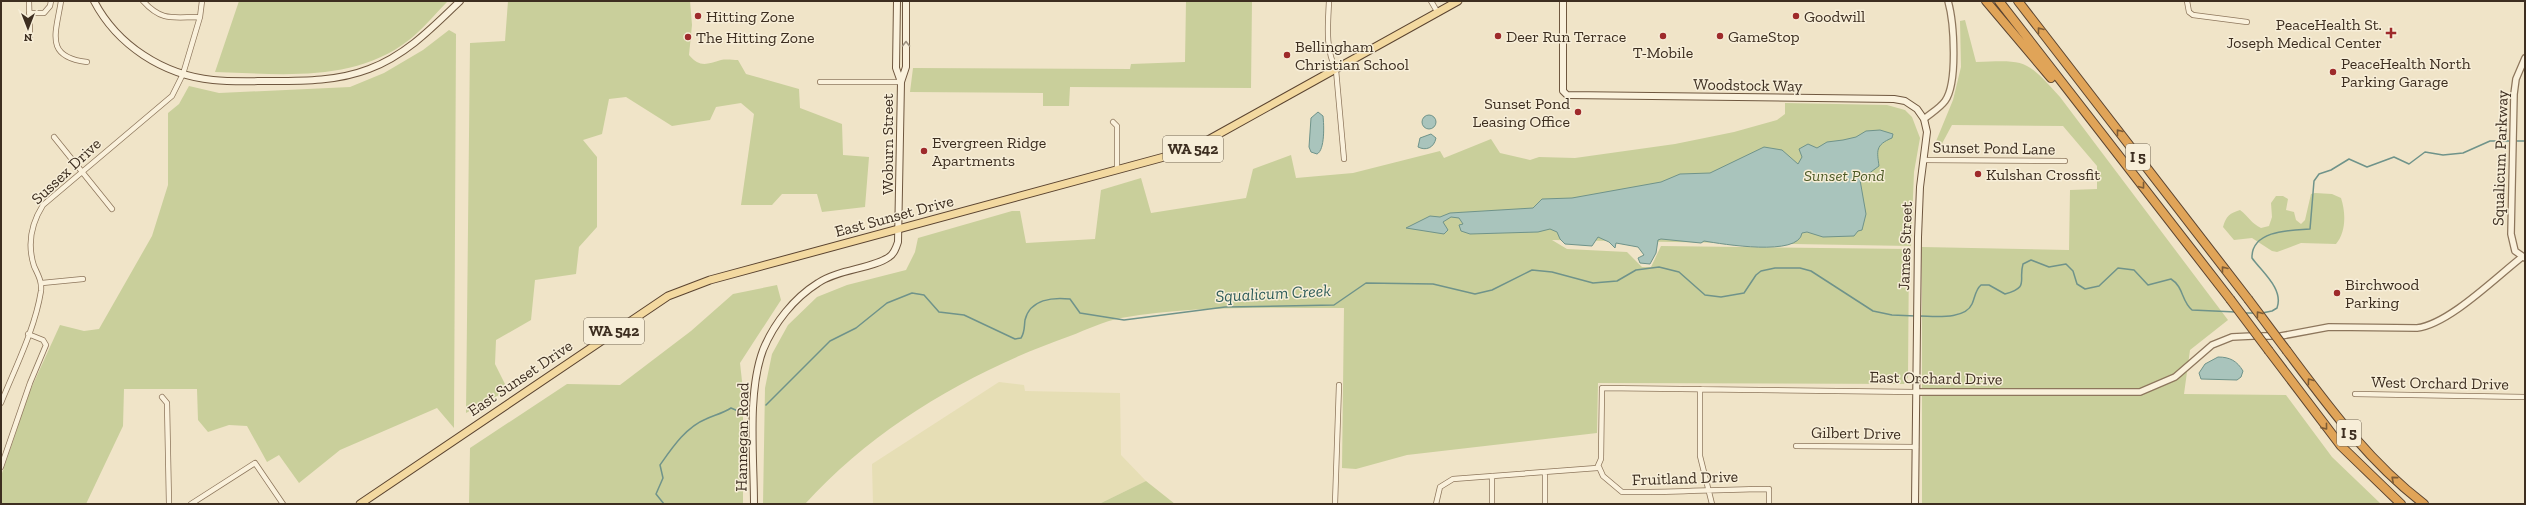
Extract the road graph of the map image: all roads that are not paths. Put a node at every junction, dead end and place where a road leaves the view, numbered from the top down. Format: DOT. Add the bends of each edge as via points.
graph roads {
  1 [pos="29,1"];
  2 [pos="51,1"];
  3 [pos="61,1"];
  4 [pos="94,1"];
  5 [pos="143,1"];
  6 [pos="202,1"];
  7 [pos="460,1"];
  8 [pos="897,1"];
  9 [pos="906,1"];
  10 [pos="1328,1"];
  11 [pos="1431,1"];
  12 [pos="1458,1"];
  13 [pos="1563,1"];
  14 [pos="1948,1"];
  15 [pos="1986,1"];
  16 [pos="1999,1"];
  17 [pos="2018,1"];
  18 [pos="2023,1"];
  19 [pos="2187,1"];
  20 [pos="30,13"];
  21 [pos="1438,13"];
  22 [pos="2028,14"];
  23 [pos="200,17"];
  24 [pos="2248,22"];
  25 [pos="30,36"];
  26 [pos="2525,58"];
  27 [pos="87,62"];
  28 [pos="1336,70"];
  29 [pos="183,74"];
  30 [pos="820,82"];
  31 [pos="901,82"];
  32 [pos="2066,90"];
  33 [pos="1924,119"];
  34 [pos="1113,122"];
  35 [pos="54,137"];
  36 [pos="1344,159"];
  37 [pos="1924,160"];
  38 [pos="2065,162"];
  39 [pos="1117,170"];
  40 [pos="81,171"];
  41 [pos="112,209"];
  42 [pos="900,229"];
  43 [pos="2523,258"];
  44 [pos="83,279"];
  45 [pos="42,283"];
  46 [pos="28,334"];
  47 [pos="2253,336"];
  48 [pos="2263,336"];
  49 [pos="2271,336"];
  50 [pos="2281,336"];
  51 [pos="1339,385"];
  52 [pos="1700,389"];
  53 [pos="1916,392"];
  54 [pos="2355,394"];
  55 [pos="162,397"];
  56 [pos="2525,397"];
  57 [pos="1,403"];
  58 [pos="1796,446"];
  59 [pos="1916,447"];
  60 [pos="1,467"];
  61 [pos="1599,467"];
  62 [pos="1545,472"];
  63 [pos="1492,476"];
  64 [pos="1708,489"];
  65 [pos="169,504"];
  66 [pos="191,504"];
  67 [pos="283,504"];
  68 [pos="360,504"];
  69 [pos="754,504"];
  70 [pos="1335,504"];
  71 [pos="1436,504"];
  72 [pos="1492,504"];
  73 [pos="1545,504"];
  74 [pos="1712,504"];
  75 [pos="1769,504"];
  76 [pos="1915,504"];
  77 [pos="2401,504"];
  78 [pos="2424,504"];
  1 -- 20 [label="street"];
  2 -- 20 [label="street" via="44,13"];
  3 -- 27 [label="street" via="55,40 58,50 65,58"];
  4 -- 29 [label="main road" via="115,31 134,48 153,61"];
  5 -- 23 [label="street" via="163,17"];
  6 -- 23 [label="street, Sussex Drive"];
  7 -- 29 [label="main road" via="424,36 398,54 369,69 343,77 309,81 223,81"];
  8 -- 31 [label="main road, Woburn Street" via="896,68"];
  31 -- 9 [label="main road, Woburn Street, one-way" via="906,67"];
  10 -- 28 [label="street" via="1328,46"];
  11 -- 21 [label="street"];
  12 -- 21 [label="main road, East Sunset Drive / WA 542"];
  13 -- 33 [label="main road, Woodstock Way" via="1564,94 1569,96 1894,98 1914,105"];
  14 -- 33 [label="street" via="1952,42 1949,93 1941,106"];
  15 -- 32 [label="highway" via="2052,80"];
  16 -- 32 [label="highway, I 5"];
  17 -- 22 [label="highway, I 5"];
  18 -- 22 [label="highway"];
  19 -- 24 [label="street" via="2190,12 2194,14"];
  20 -- 25 [label="street"];
  21 -- 28 [label="main road, East Sunset Drive / WA 542"];
  78 -- 22 [label="highway, I 5, one-way, bridge" via="2386,472 2340,422"];
  23 -- 29 [label="street, Sussex Drive"];
  26 -- 43 [label="street, Squalicum Parkway" via="2514,87 2513,128 2512,241 2515,251"];
  28 -- 36 [label="street"];
  28 -- 39 [label="main road, East Sunset Drive / WA 542" via="1202,145 1176,155"];
  29 -- 40 [label="street, Sussex Drive" via="177,88 166,102"];
  30 -- 31 [label="street"];
  31 -- 42 [label="main road, Woburn Street"];
  32 -- 77 [label="highway, I 5, one-way, bridge" via="2230,299 2333,437"];
  33 -- 37 [label="main road, James Street" via="1927,132"];
  34 -- 39 [label="street" via="1117,126"];
  35 -- 40 [label="street"];
  37 -- 38 [label="street, Sunset Pond Lane"];
  37 -- 53 [label="main road, James Street" via="1920,187"];
  39 -- 42 [label="main road, East Sunset Drive / WA 542"];
  40 -- 41 [label="street"];
  40 -- 45 [label="street, Sussex Drive" via="43,205 33,224 30,252"];
  42 -- 68 [label="main road, East Sunset Drive / WA 542" via="710,280 668,296"];
  42 -- 69 [label="main road, Hannegan Road" via="896,250 892,255 884,260 840,272 819,282 800,296 769,338 758,369 754,393"];
  43 -- 50 [label="street" via="2446,318 2430,325 2417,328 2329,327"];
  44 -- 45 [label="street"];
  45 -- 46 [label="street"];
  46 -- 57 [label="street"];
  46 -- 60 [label="street" via="43,340 46,345 25,396"];
  47 -- 53 [label="street, East Orchard Drive" via="2232,337 2212,345 2175,378 2140,392"];
  48 -- 49 [label="street"];
  51 -- 70 [label="street"];
  52 -- 53 [label="street, East Orchard Drive"];
  52 -- 61 [label="street, East Orchard Drive" via="1602,388 1602,459"];
  52 -- 64 [label="street" via="1700,456"];
  53 -- 59 [label="main road, James Street"];
  54 -- 56 [label="street, West Orchard Drive"];
  55 -- 65 [label="street" via="167,403"];
  58 -- 59 [label="street, Gilbert Drive"];
  59 -- 76 [label="main road, James Street"];
  61 -- 62 [label="street"];
  61 -- 64 [label="street, Fruitland Drive" via="1604,476 1622,492 1674,493"];
  62 -- 63 [label="street"];
  62 -- 73 [label="street"];
  63 -- 71 [label="street" via="1448,480 1437,491"];
  63 -- 72 [label="street"];
  64 -- 74 [label="street"];
  64 -- 75 [label="street, Fruitland Drive" via="1769,489"];
  66 -- 67 [label="street" via="255,463"];
}
